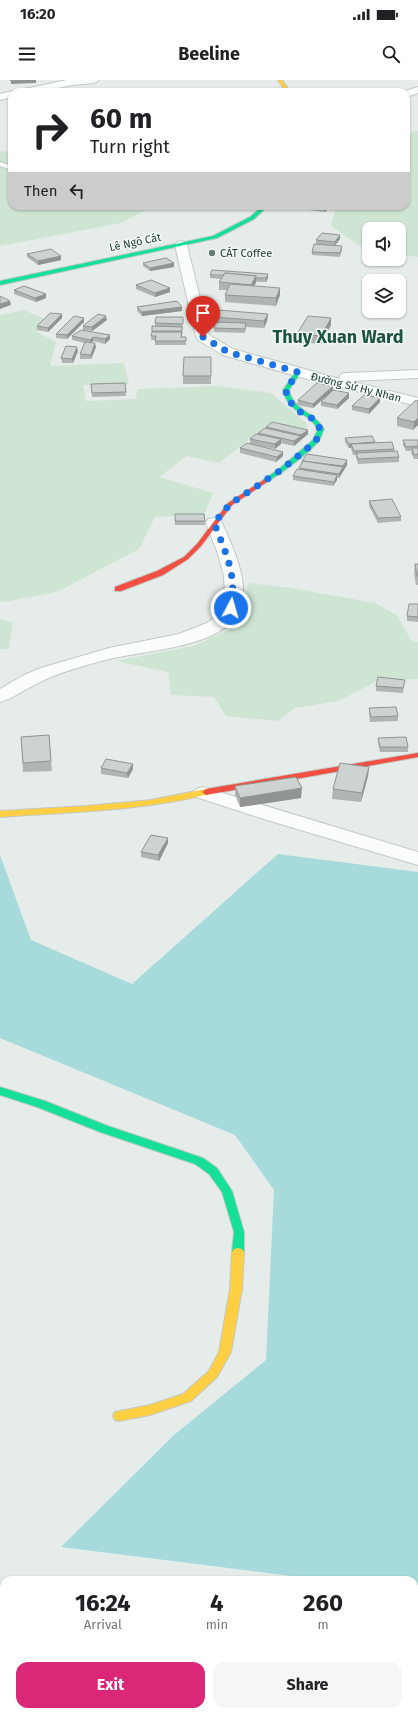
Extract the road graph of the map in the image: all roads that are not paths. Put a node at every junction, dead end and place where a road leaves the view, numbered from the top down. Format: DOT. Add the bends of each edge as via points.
graph roads {
  1 [pos="94,80"];
  2 [pos="43,88"];
  3 [pos="261,210"];
  4 [pos="181,245"];
  5 [pos="0,283"];
  6 [pos="298,372"];
  7 [pos="418,374"];
  8 [pos="319,378"];
  9 [pos="418,402"];
  10 [pos="214,523"];
  11 [pos="118,589"];
  12 [pos="0,696"];
  13 [pos="418,755"];
  14 [pos="203,793"];
  15 [pos="0,814"];
  16 [pos="418,859"];
  17 [pos="0,1091"];
  18 [pos="119,1416"];
  1 -- 2 [label="street"];
  3 -- 4 [label="street, Lê Ngô Cát" via="252,218 215,236"];
  4 -- 5 [label="street, Lê Ngô Cát"];
  4 -- 6 [label="street, Đường Sử Hy Nhan" via="203,337 228,352"];
  6 -- 8 [label="street, Đường Sử Hy Nhan"];
  6 -- 10 [label="street" via="286,390 287,398 297,410 318,424 320,429 316,441 281,470 230,504"];
  7 -- 8 [label="street"];
  8 -- 9 [label="street, Đường Sử Hy Nhan"];
  10 -- 11 [label="street" via="199,546 186,558 160,574"];
  10 -- 12 [label="street" via="232,571 234,594 231,608 224,619 213,628 177,641 121,650 71,664 34,677"];
  13 -- 14 [label="street"];
  14 -- 15 [label="street" via="151,803"];
  14 -- 16 [label="street"];
  17 -- 18 [label="street" via="198,1161 213,1171 227,1191 239,1232 236,1289 225,1352 213,1374 187,1398 150,1410"];
}
